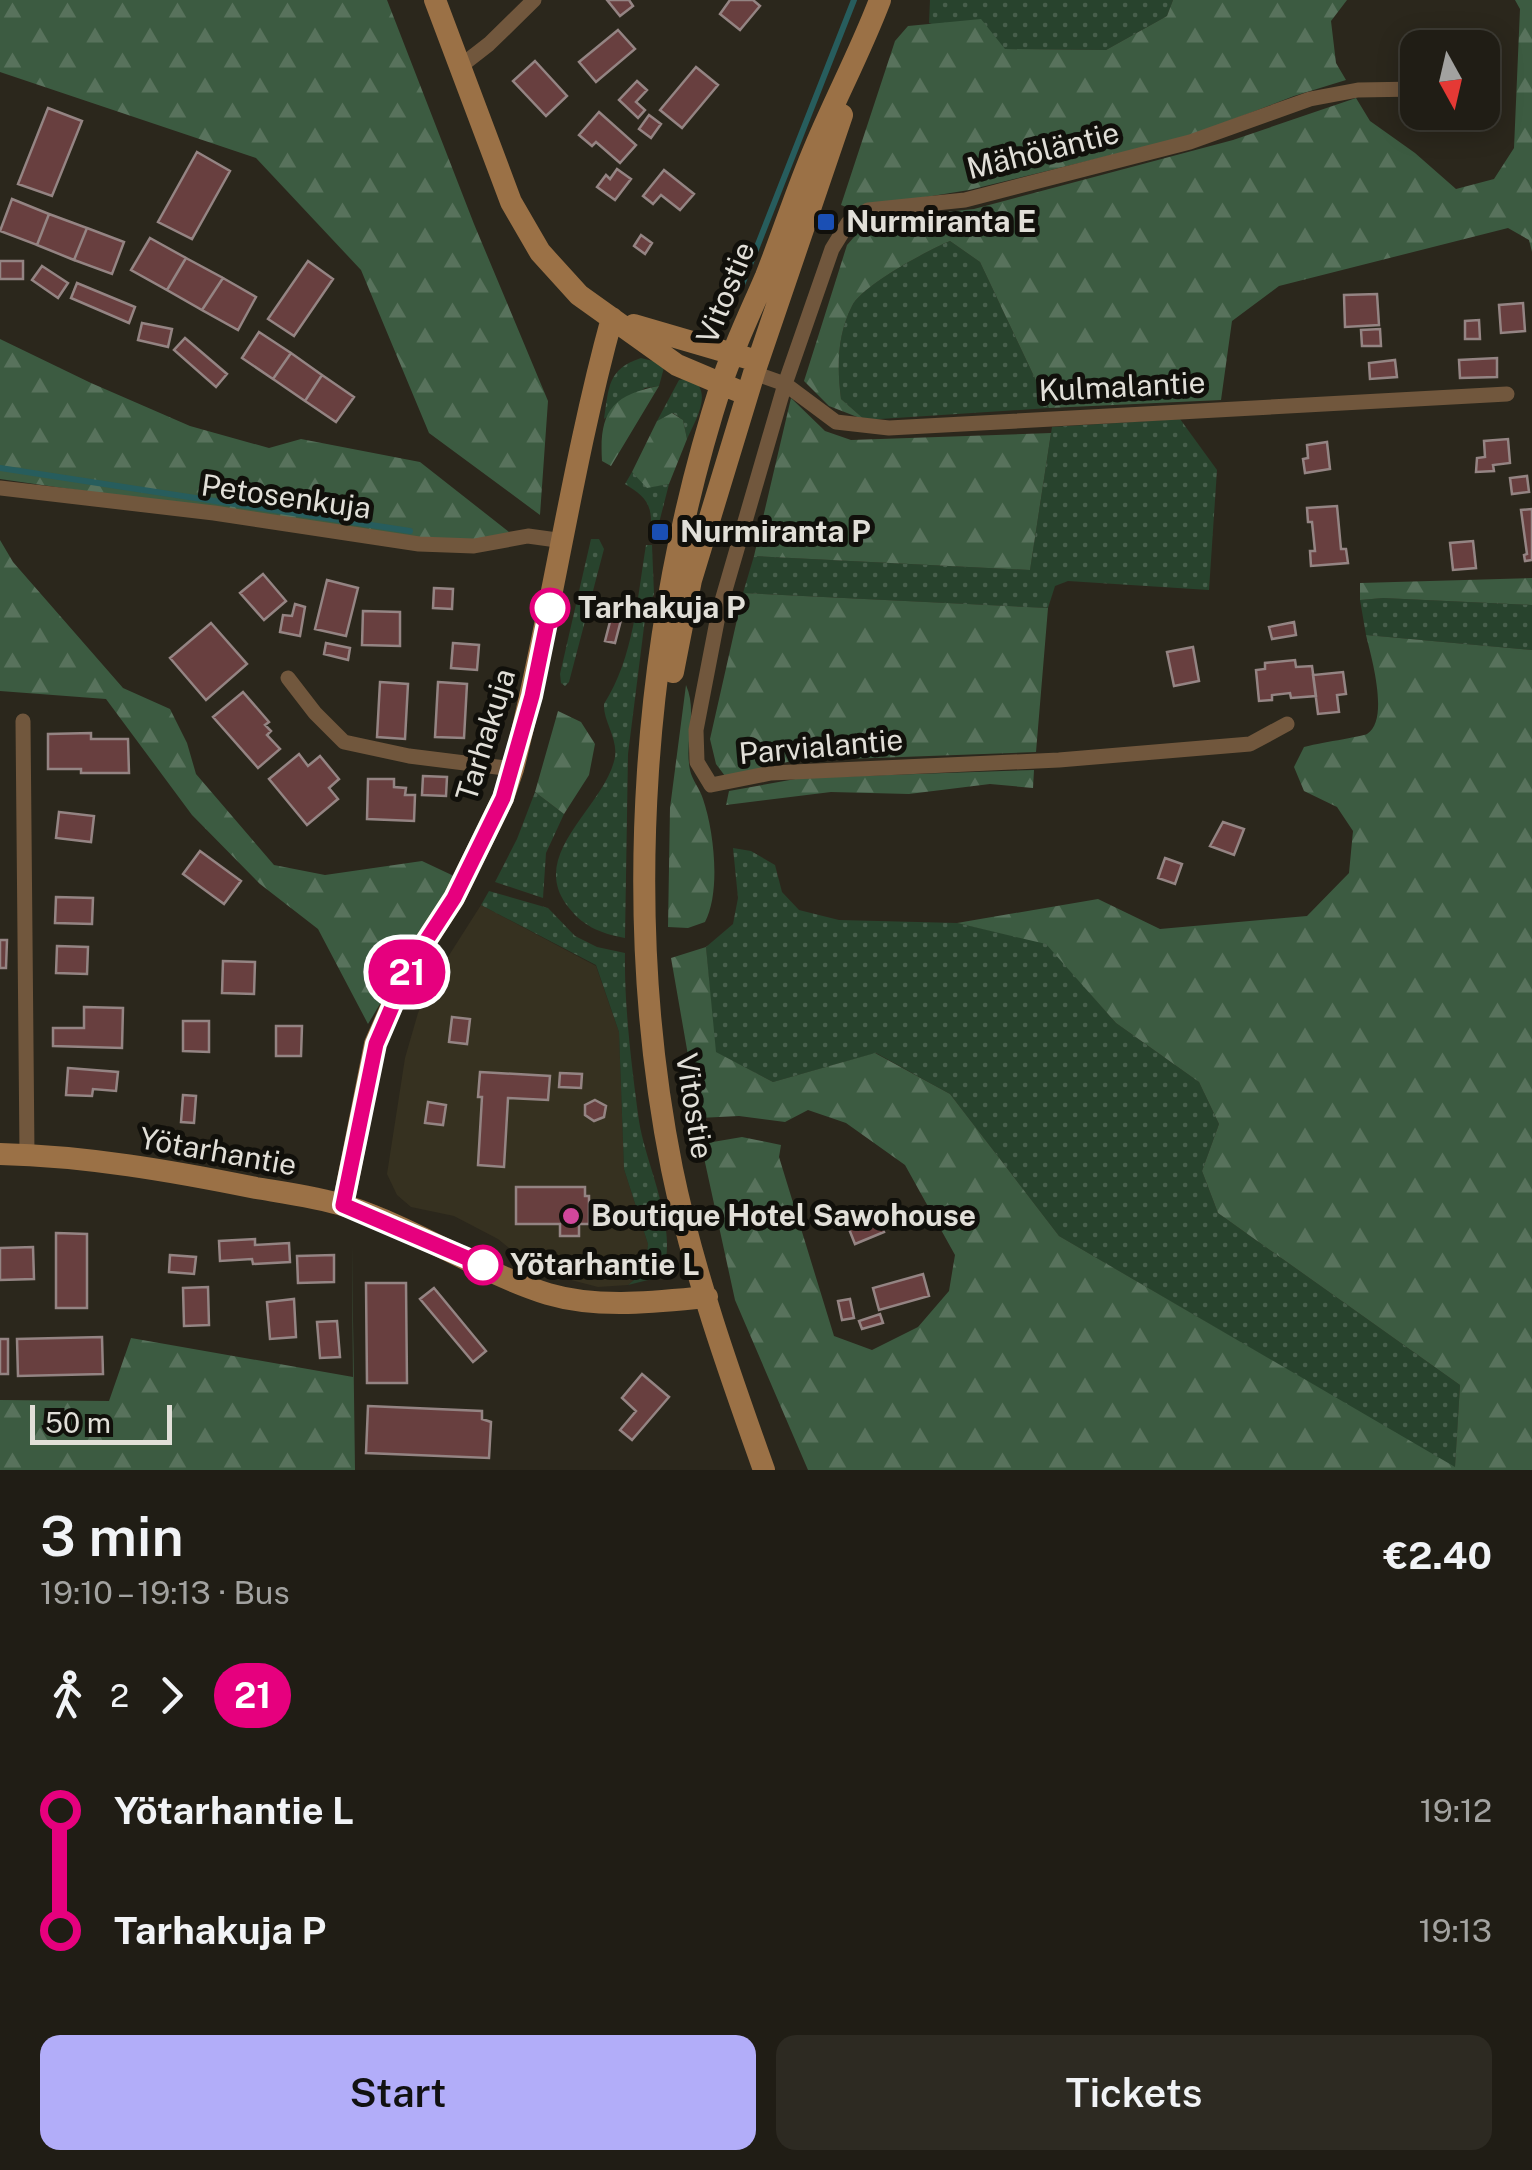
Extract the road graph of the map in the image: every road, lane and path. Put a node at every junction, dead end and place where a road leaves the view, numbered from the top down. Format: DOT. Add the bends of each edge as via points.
graph roads {
  1 [pos="435,0"];
  2 [pos="534,0"];
  3 [pos="880,0"];
  4 [pos="858,58"];
  5 [pos="462,65"];
  6 [pos="1400,89"];
  7 [pos="612,318"];
  8 [pos="732,354"];
  9 [pos="757,367"];
  10 [pos="722,384"];
  11 [pos="785,384"];
  12 [pos="1507,394"];
  13 [pos="747,396"];
  14 [pos="0,488"];
  15 [pos="564,541"];
  16 [pos="288,678"];
  17 [pos="23,722"];
  18 [pos="1287,724"];
  19 [pos="652,738"];
  20 [pos="513,769"];
  21 [pos="0,1154"];
  22 [pos="27,1154"];
  23 [pos="343,1205"];
  24 [pos="707,1296"];
  25 [pos="764,1470"];
  1 -- 5 [label="street"];
  2 -- 5 [label="street"];
  3 -- 4 [label="street, Vitostie"];
  4 -- 8 [label="street, Vitostie"];
  4 -- 9 [label="street, Vitostie" via="832,154"];
  5 -- 7 [label="street" via="511,202 540,252 578,295"];
  6 -- 11 [label="street, Mähöläntie" via="1310,98 1190,142 965,200 868,210 848,223 832,249"];
  7 -- 8 [label="street"];
  7 -- 10 [label="street" via="677,366"];
  7 -- 15 [label="street, Tarhakuja"];
  8 -- 9 [label="street"];
  8 -- 10 [label="street, Vitostie"];
  9 -- 11 [label="street, Kulmalantie"];
  9 -- 13 [label="street, Vitostie"];
  10 -- 13 [label="street"];
  10 -- 19 [label="street, Vitostie" via="671,578"];
  11 -- 12 [label="street, Kulmalantie" via="836,422 889,428"];
  11 -- 18 [label="street, Parvialantie" via="719,610 696,730 698,762 710,785 771,774 1250,744"];
  13 -- 19 [label="street, Vitostie" via="690,580"];
  14 -- 15 [label="street, Petosenkuja" via="419,544 474,546 528,536"];
  15 -- 20 [label="street, Tarhakuja"];
  16 -- 20 [label="street" via="344,742"];
  17 -- 22 [label="street"];
  19 -- 24 [label="street, Vitostie" via="645,864 648,1006 672,1170"];
  20 -- 23 [label="street, Tarhakuja" via="376,1044"];
  21 -- 22 [label="street, Yötarhantie"];
  22 -- 23 [label="street, Yötarhantie" via="196,1176"];
  23 -- 24 [label="street, Yötarhantie" via="550,1294 638,1304"];
  24 -- 25 [label="street, Vitostie"];
}
